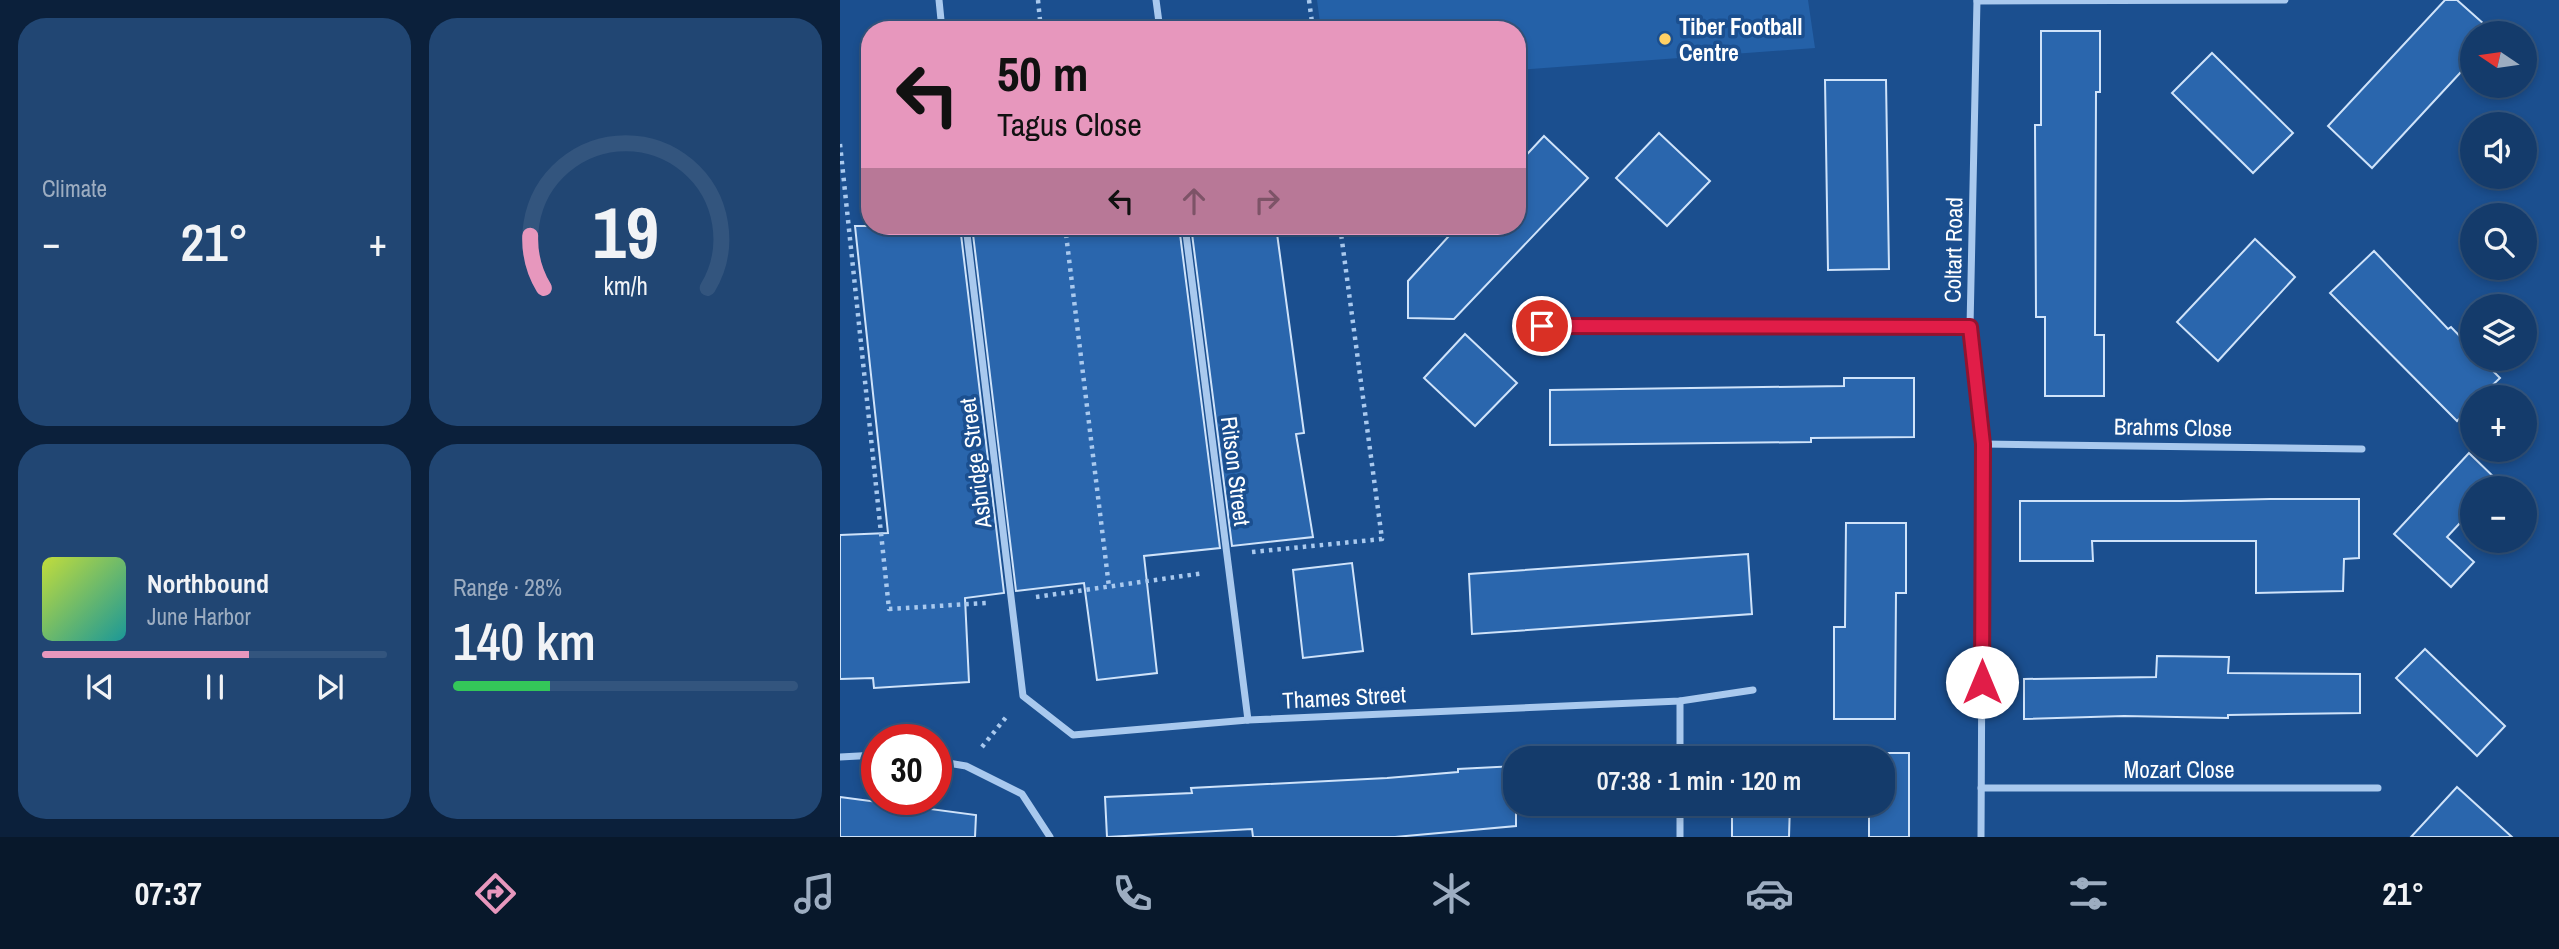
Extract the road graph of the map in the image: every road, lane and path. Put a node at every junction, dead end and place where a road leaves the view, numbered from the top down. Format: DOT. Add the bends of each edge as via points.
graph roads {
  1 [pos="939,0"];
  2 [pos="1038,0"];
  3 [pos="1156,0"];
  4 [pos="1309,0"];
  5 [pos="2285,0"];
  6 [pos="1977,1"];
  7 [pos="941,21"];
  8 [pos="1040,21"];
  9 [pos="1159,21"];
  10 [pos="1312,21"];
  11 [pos="840,144"];
  12 [pos="967,235"];
  13 [pos="1066,235"];
  14 [pos="1186,235"];
  15 [pos="1341,235"];
  16 [pos="1542,326"];
  17 [pos="1970,327"];
  18 [pos="1983,444"];
  19 [pos="2362,449"];
  20 [pos="1227,555"];
  21 [pos="1229,569"];
  22 [pos="1109,586"];
  23 [pos="1011,601"];
  24 [pos="1753,690"];
  25 [pos="1023,696"];
  26 [pos="1680,701"];
  27 [pos="1248,720"];
  28 [pos="1680,746"];
  29 [pos="861,756"];
  30 [pos="840,757"];
  31 [pos="952,764"];
  32 [pos="967,766"];
  33 [pos="1981,788"];
  34 [pos="2378,788"];
  35 [pos="1680,816"];
  36 [pos="1050,837"];
  37 [pos="1680,837"];
  38 [pos="1981,837"];
  1 -- 7 [label="street"];
  2 -- 8 [label="path"];
  3 -- 9 [label="street"];
  4 -- 10 [label="path"];
  5 -- 6 [label="street"];
  6 -- 17 [label="street, Coltart Road"];
  11 -- 23 [label="path" via="889,609"];
  12 -- 23 [label="street, Asbridge Street"];
  13 -- 22 [label="path"];
  14 -- 20 [label="street, Ritson Street"];
  15 -- 20 [label="path" via="1382,539"];
  16 -- 17 [label="street"];
  17 -- 18 [label="street, Coltart Road"];
  18 -- 19 [label="street, Brahms Close"];
  18 -- 33 [label="street, Coltart Road"];
  20 -- 21 [label="street, Ritson Street"];
  21 -- 22 [label="path"];
  21 -- 27 [label="street, Ritson Street"];
  22 -- 23 [label="path"];
  23 -- 25 [label="street, Asbridge Street"];
  24 -- 26 [label="street, Thames Street"];
  25 -- 27 [label="street, Thames Street" via="1073,735"];
  25 -- 32 [label="path"];
  26 -- 27 [label="street, Thames Street"];
  26 -- 28 [label="street"];
  29 -- 30 [label="street"];
  31 -- 32 [label="street"];
  32 -- 36 [label="street" via="1022,794"];
  33 -- 34 [label="street, Mozart Close"];
  33 -- 38 [label="street, Coltart Road"];
  35 -- 37 [label="street"];
}
